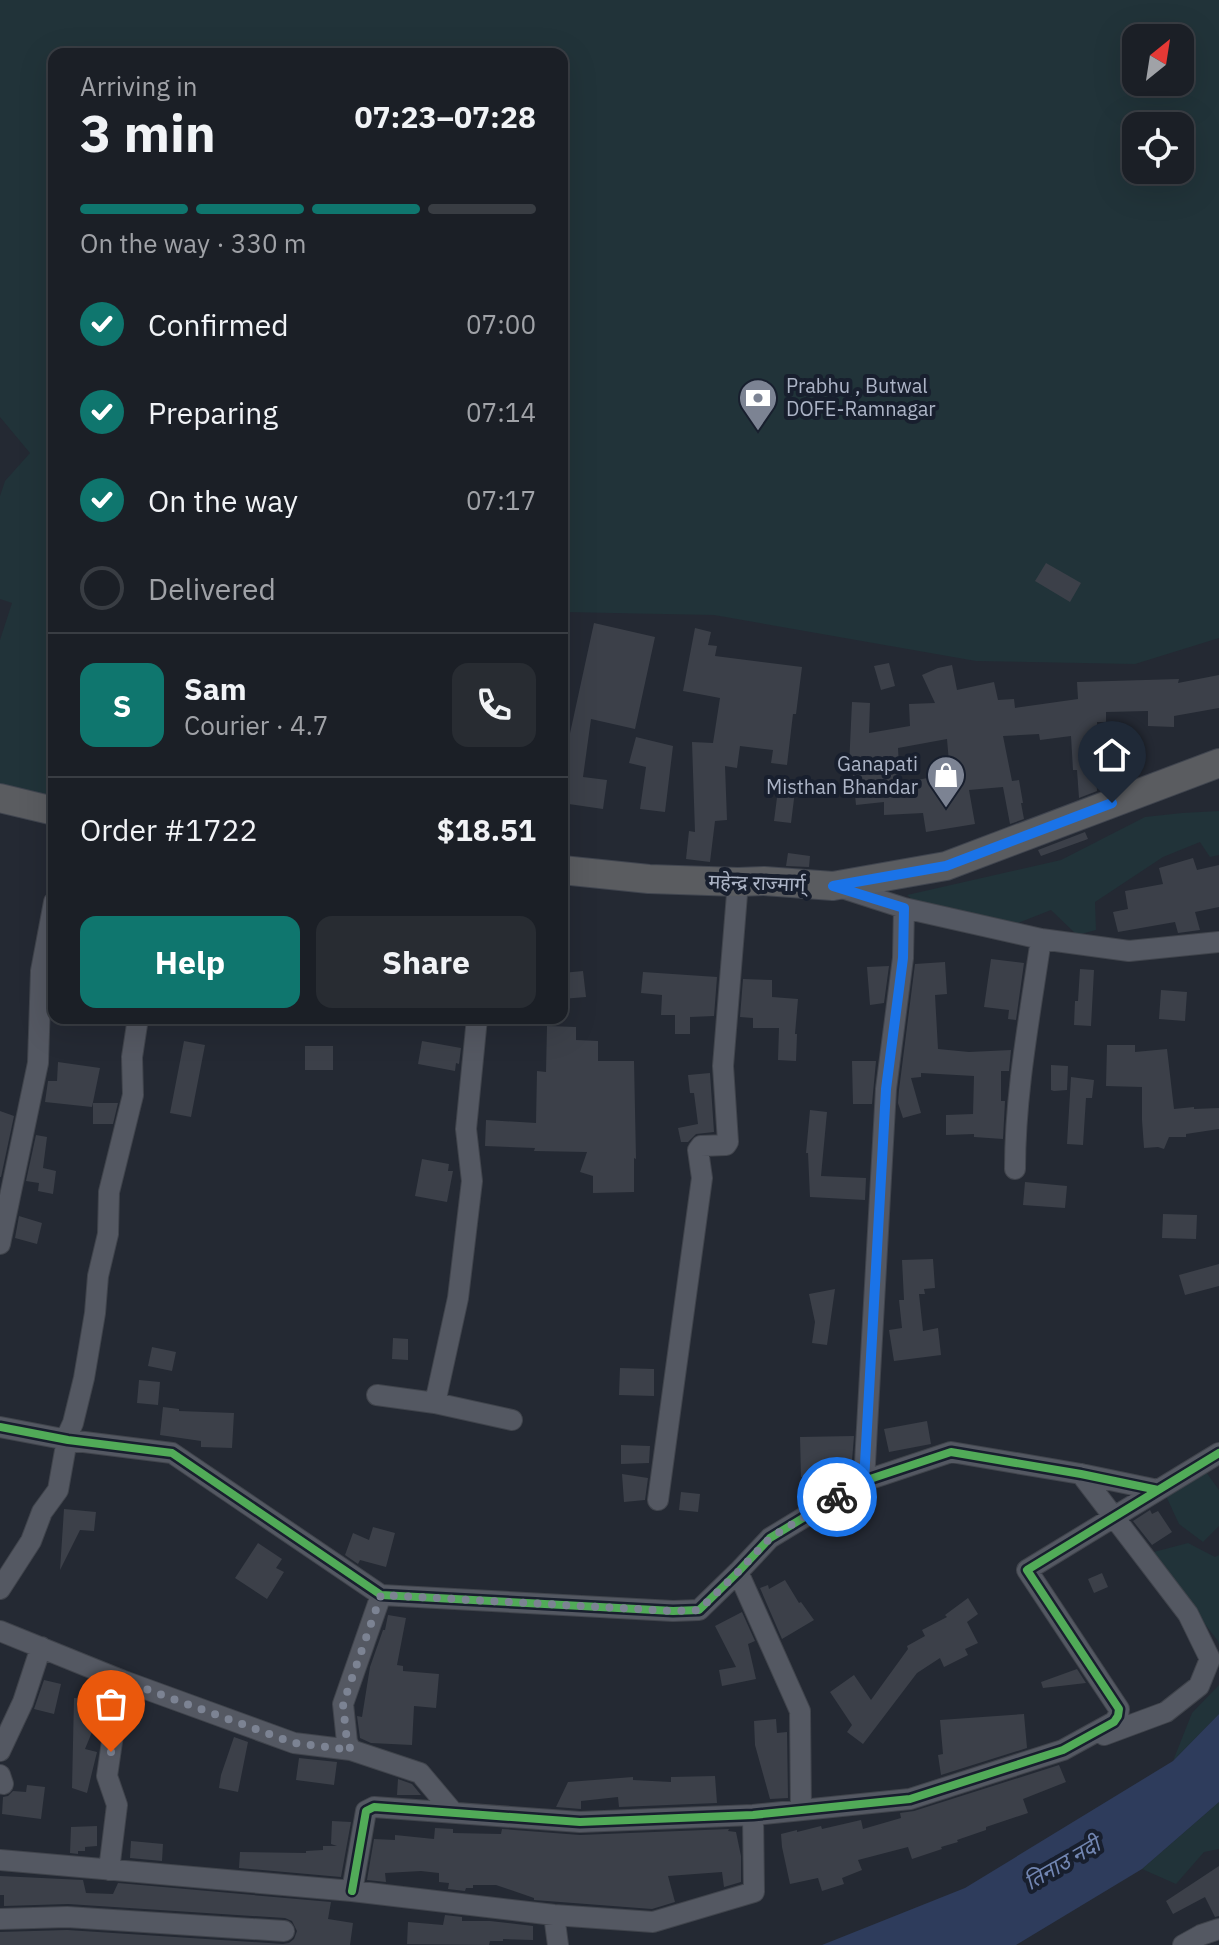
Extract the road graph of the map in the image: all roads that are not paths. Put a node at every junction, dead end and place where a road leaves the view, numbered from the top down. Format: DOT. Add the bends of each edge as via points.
graph roads {
  1 [pos="1219,763"];
  2 [pos="0,798"];
  3 [pos="48,810"];
  4 [pos="568,871"];
  5 [pos="738,882"];
  6 [pos="833,886"];
  7 [pos="904,908"];
  8 [pos="48,934"];
  9 [pos="1041,939"];
  10 [pos="1219,942"];
  11 [pos="137,1024"];
  12 [pos="476,1024"];
  13 [pos="8,1160"];
  14 [pos="1015,1169"];
  15 [pos="0,1244"];
  16 [pos="377,1395"];
  17 [pos="435,1403"];
  18 [pos="512,1420"];
  19 [pos="0,1427"];
  20 [pos="68,1440"];
  21 [pos="1219,1453"];
  22 [pos="1081,1474"];
  23 [pos="864,1481"];
  24 [pos="1158,1490"];
  25 [pos="658,1500"];
  26 [pos="1114,1517"];
  27 [pos="738,1572"];
  28 [pos="0,1589"];
  29 [pos="381,1595"];
  30 [pos="0,1631"];
  31 [pos="41,1647"];
  32 [pos="121,1680"];
  33 [pos="351,1750"];
  34 [pos="1063,1750"];
  35 [pos="0,1751"];
  36 [pos="801,1810"];
  37 [pos="452,1811"];
  38 [pos="753,1815"];
  39 [pos="0,1860"];
  40 [pos="109,1870"];
  41 [pos="352,1891"];
  42 [pos="554,1915"];
  43 [pos="0,1919"];
  44 [pos="1219,1929"];
  45 [pos="284,1931"];
  46 [pos="558,1945"];
  47 [pos="1183,1945"];
  1 -- 6 [label="highway, महेन्द्र राज्मार्ग्" via="946,866"];
  2 -- 3 [label="highway"];
  4 -- 5 [label="highway, महेन्द्र राज्मार्ग्"];
  5 -- 6 [label="highway, महेन्द्र राज्मार्ग्"];
  5 -- 25 [label="street" via="723,1066 728,1142 698,1150 702,1178"];
  6 -- 7 [label="street"];
  7 -- 9 [label="street"];
  7 -- 23 [label="street" via="903,958 887,1077"];
  8 -- 13 [label="street" via="41,971 38,1063"];
  9 -- 10 [label="street" via="1129,951"];
  9 -- 14 [label="street"];
  11 -- 20 [label="street" via="133,1095 109,1192 95,1313"];
  12 -- 17 [label="street" via="466,1129 472,1181 458,1298"];
  13 -- 15 [label="street"];
  16 -- 17 [label="street"];
  17 -- 18 [label="street"];
  19 -- 20 [label="street"];
  20 -- 28 [label="street" via="58,1490"];
  20 -- 29 [label="street" via="172,1453"];
  21 -- 24 [label="street"];
  22 -- 23 [label="street" via="951,1452"];
  22 -- 24 [label="street"];
  22 -- 26 [label="street"];
  23 -- 27 [label="street" via="770,1538"];
  24 -- 26 [label="street"];
  26 -- 34 [label="street" via="1027,1570 1119,1709 1114,1722"];
  26 -- 34 [label="street" via="1188,1614 1210,1659 1199,1686 1166,1712"];
  27 -- 29 [label="street" via="699,1610"];
  27 -- 36 [label="street" via="800,1711"];
  29 -- 33 [label="street" via="343,1704"];
  30 -- 31 [label="street"];
  31 -- 32 [label="street"];
  31 -- 35 [label="street"];
  32 -- 33 [label="street" via="294,1743"];
  32 -- 40 [label="street" via="107,1776 117,1805"];
  33 -- 37 [label="street" via="420,1773"];
  34 -- 36 [label="street" via="910,1799"];
  36 -- 38 [label="street"];
  37 -- 38 [label="street" via="580,1822"];
  37 -- 41 [label="street" via="366,1811"];
  38 -- 42 [label="street" via="754,1892 653,1922"];
  39 -- 40 [label="street"];
  40 -- 41 [label="street"];
  41 -- 42 [label="street"];
  42 -- 46 [label="street"];
  43 -- 45 [label="street" via="67,1917"];
  44 -- 47 [label="street"];
}
